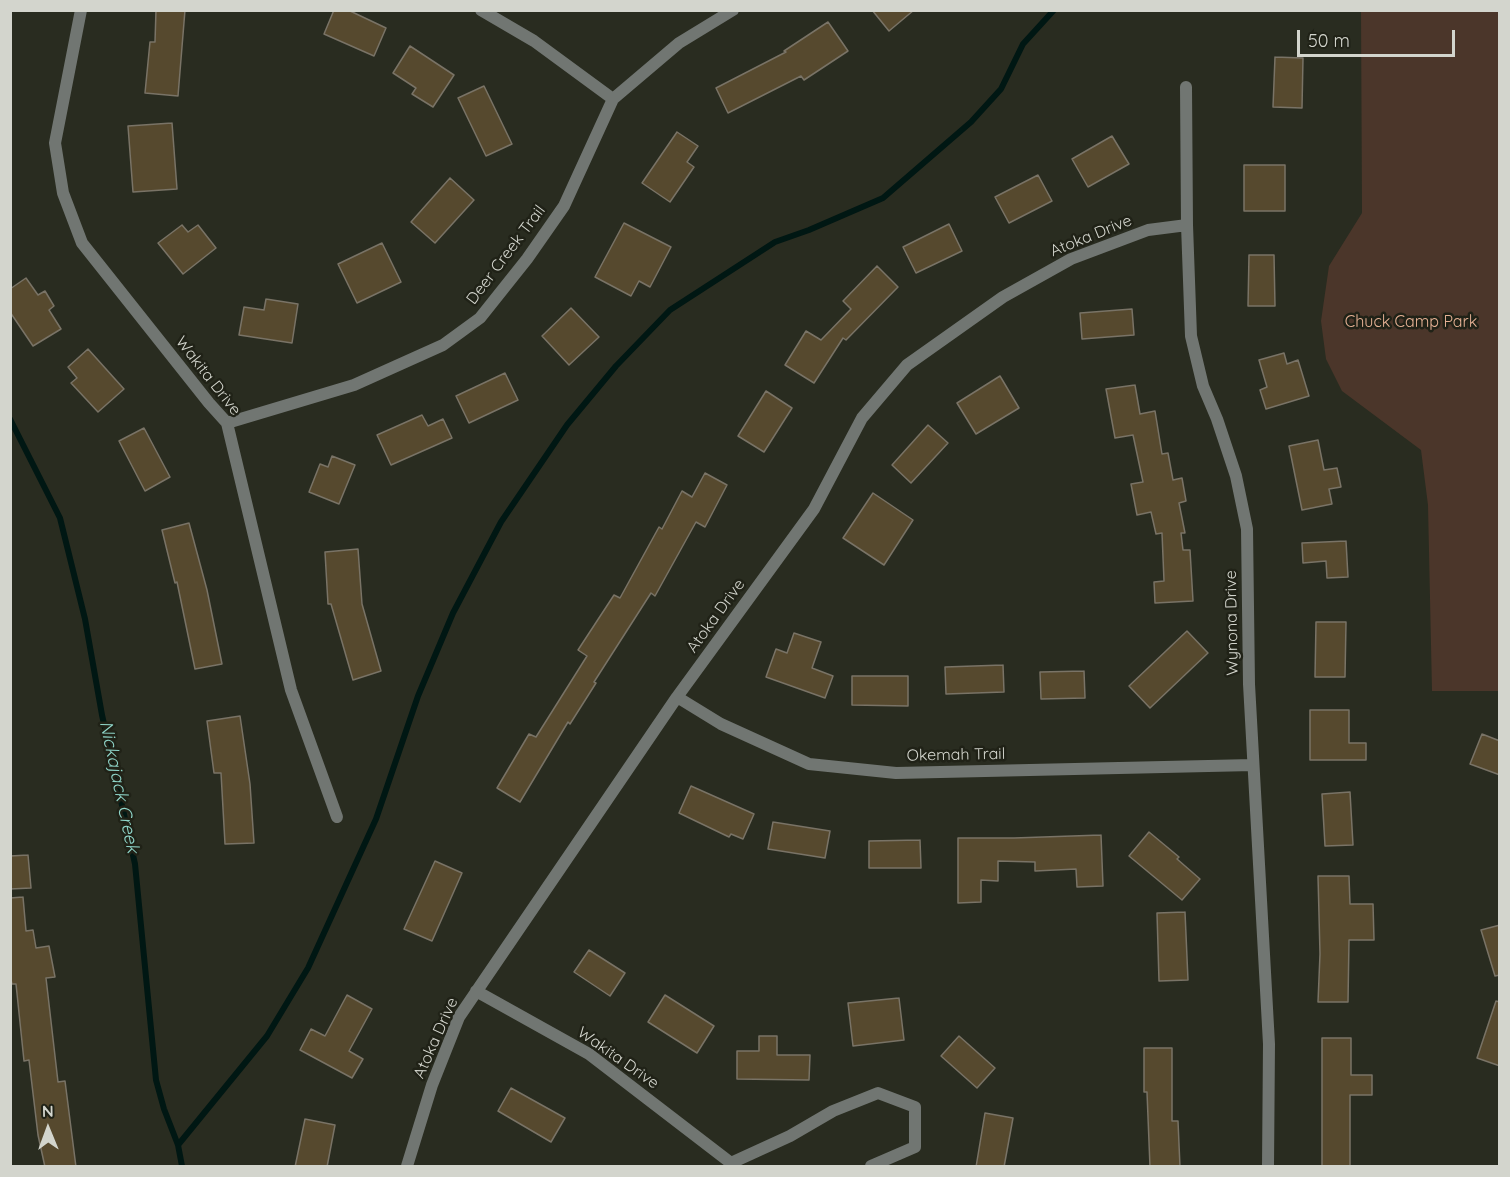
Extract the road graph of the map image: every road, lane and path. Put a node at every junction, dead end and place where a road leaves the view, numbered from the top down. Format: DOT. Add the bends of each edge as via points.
graph roads {
  1 [pos="81,10"];
  2 [pos="481,10"];
  3 [pos="733,10"];
  4 [pos="1186,87"];
  5 [pos="614,99"];
  6 [pos="1187,225"];
  7 [pos="227,423"];
  8 [pos="677,697"];
  9 [pos="1253,765"];
  10 [pos="337,817"];
  11 [pos="476,991"];
  12 [pos="731,1165"];
  13 [pos="408,1167"];
  14 [pos="871,1167"];
  15 [pos="1268,1167"];
  1 -- 7 [label="street, Wakita Drive" via="55,143 63,193 82,243"];
  2 -- 5 [label="street" via="534,41"];
  3 -- 5 [label="street, Deer Creek Trail" via="679,42"];
  4 -- 6 [label="street, Wynona Drive"];
  5 -- 7 [label="street, Deer Creek Trail" via="564,206 480,318 443,345 354,385"];
  6 -- 8 [label="street, Atoka Drive" via="1148,230 1071,259 1003,297 906,365 862,418 814,509"];
  6 -- 9 [label="street, Wynona Drive" via="1191,336 1203,386 1236,476 1247,529"];
  7 -- 10 [label="street, Wakita Drive" via="291,690"];
  8 -- 9 [label="street, Okemah Trail" via="721,724 809,764 896,773"];
  8 -- 11 [label="street, Atoka Drive"];
  9 -- 15 [label="street, Wynona Drive" via="1269,1044"];
  11 -- 12 [label="street, Wakita Drive" via="589,1054"];
  11 -- 13 [label="street, Atoka Drive" via="459,1017 432,1085"];
  12 -- 14 [label="street" via="833,1111 878,1093 915,1107 915,1148"];
}
